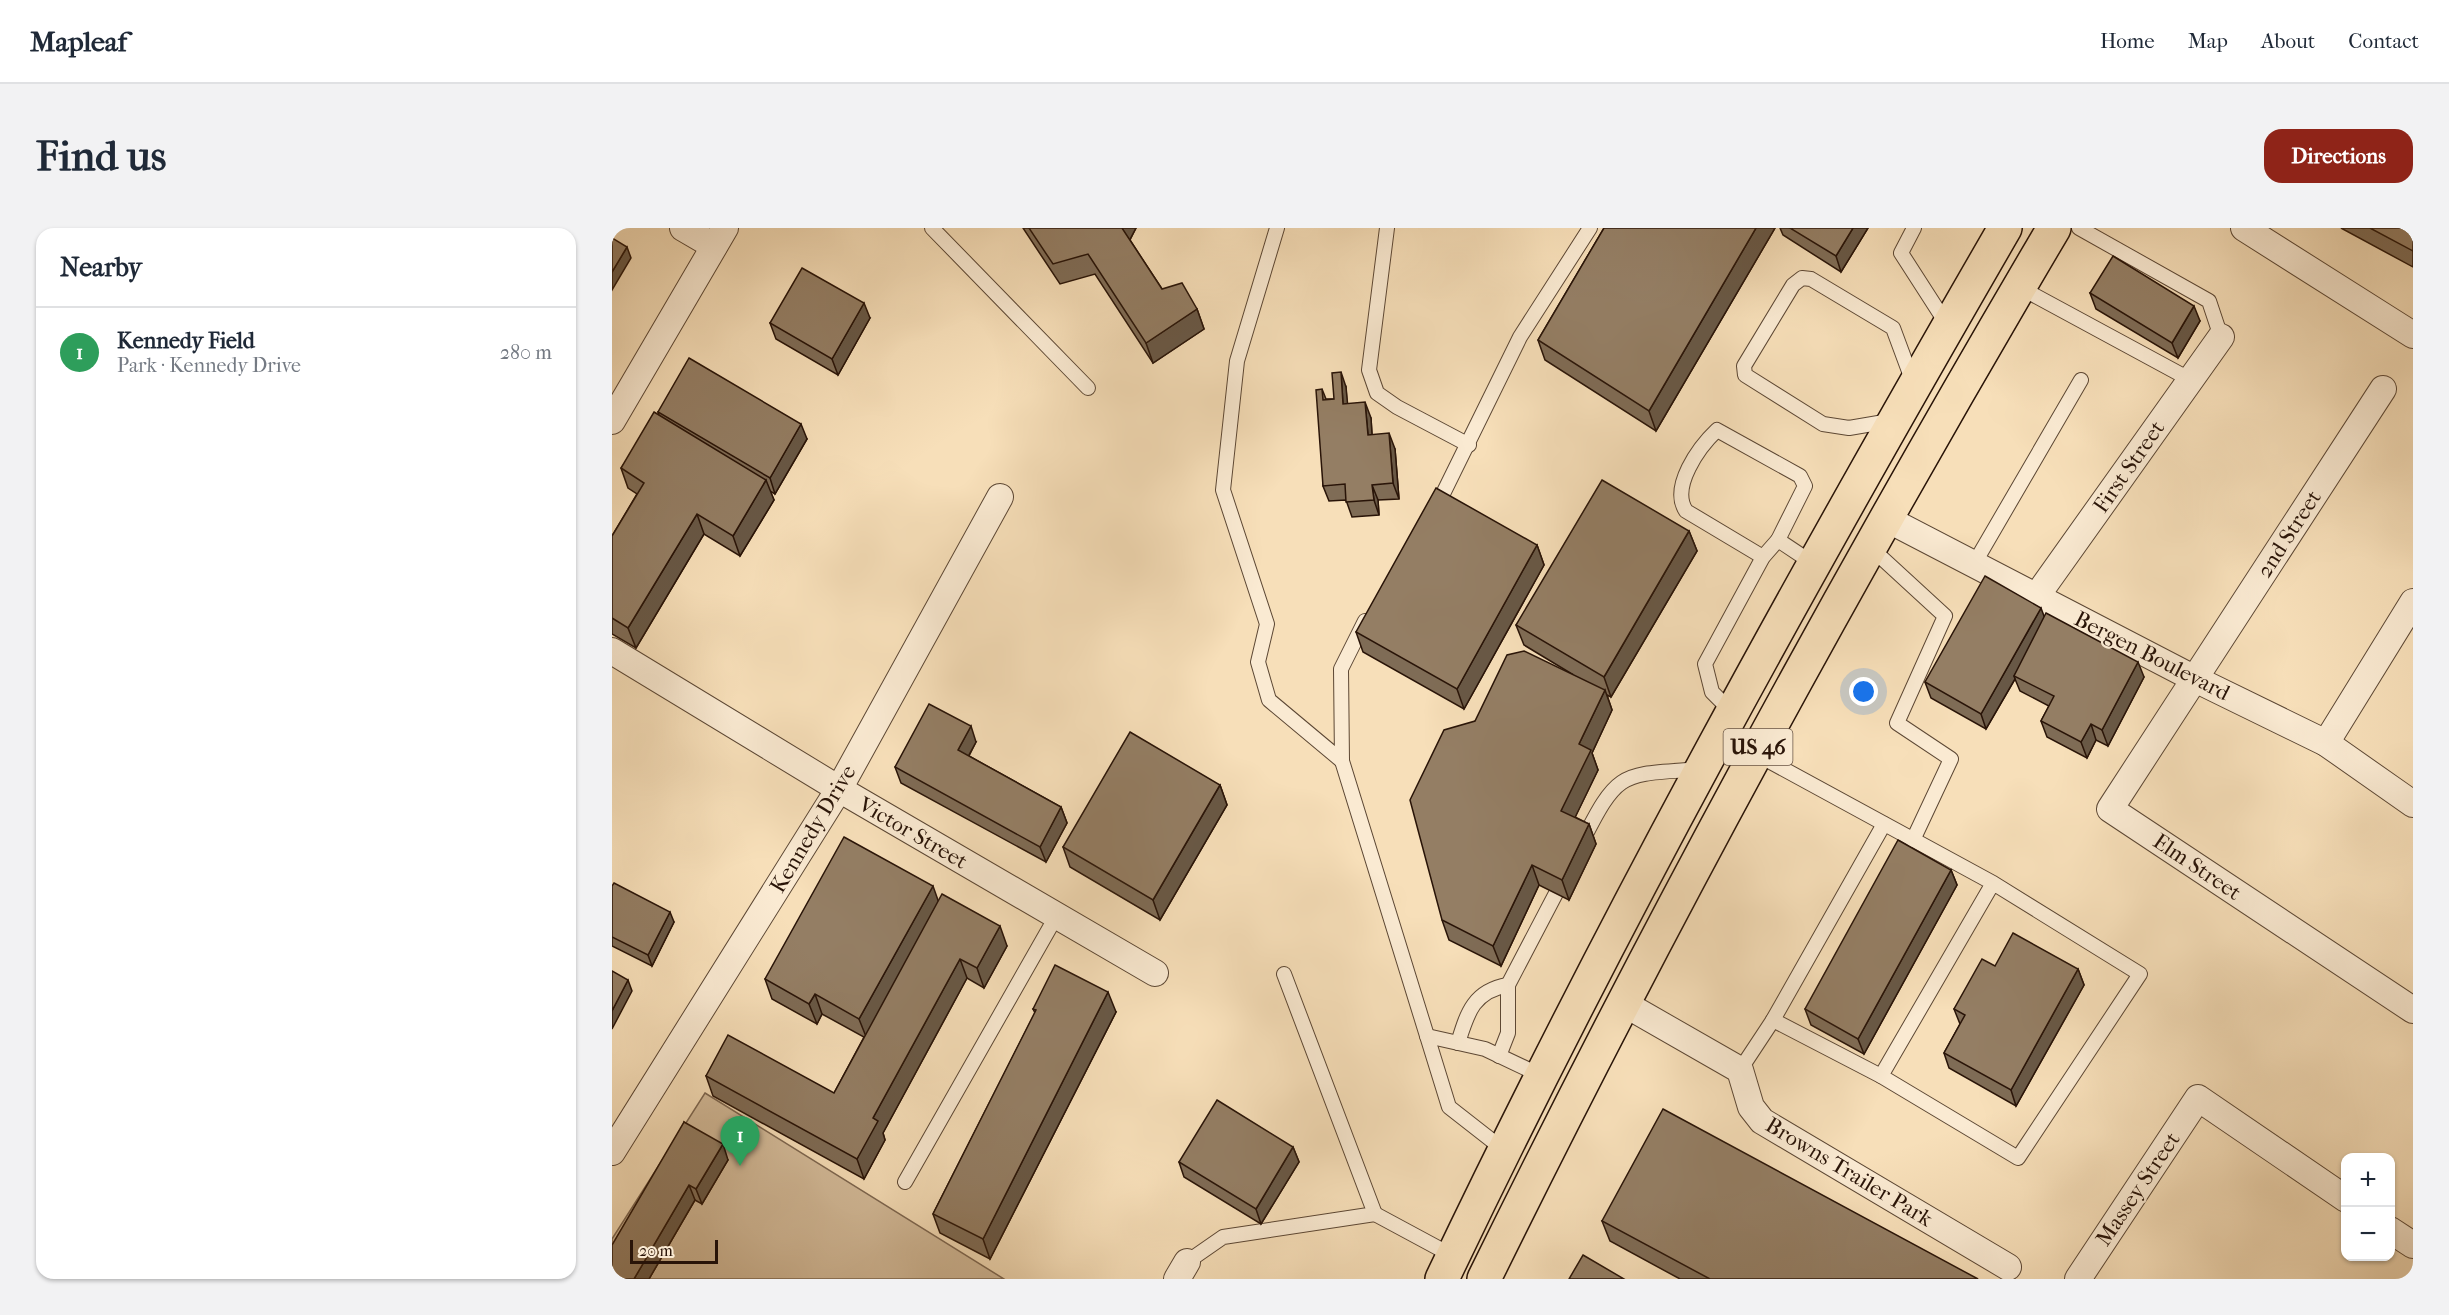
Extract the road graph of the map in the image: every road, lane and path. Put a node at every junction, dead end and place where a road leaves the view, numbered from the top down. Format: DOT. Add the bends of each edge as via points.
graph roads {
  1 [pos="683,228"];
  2 [pos="932,228"];
  3 [pos="1277,228"];
  4 [pos="1388,228"];
  5 [pos="1590,228"];
  6 [pos="1914,228"];
  7 [pos="2005,228"];
  8 [pos="2054,228"];
  9 [pos="2079,228"];
  10 [pos="2244,228"];
  11 [pos="720,237"];
  12 [pos="2019,287"];
  13 [pos="1948,326"];
  14 [pos="2413,335"];
  15 [pos="2222,337"];
  16 [pos="2081,380"];
  17 [pos="2191,380"];
  18 [pos="1914,385"];
  19 [pos="1088,388"];
  20 [pos="2383,389"];
  21 [pos="1895,420"];
  22 [pos="612,421"];
  23 [pos="1469,445"];
  24 [pos="1000,497"];
  25 [pos="1885,518"];
  26 [pos="1429,520"];
  27 [pos="1778,540"];
  28 [pos="1869,547"];
  29 [pos="1763,557"];
  30 [pos="1814,564"];
  31 [pos="1974,564"];
  32 [pos="2036,597"];
  33 [pos="2413,602"];
  34 [pos="1374,607"];
  35 [pos="612,651"];
  36 [pos="2194,679"];
  37 [pos="1733,713"];
  38 [pos="2326,743"];
  39 [pos="1755,753"];
  40 [pos="1342,761"];
  41 [pos="1703,769"];
  42 [pos="839,789"];
  43 [pos="2413,804"];
  44 [pos="1884,824"];
  45 [pos="1913,840"];
  46 [pos="1993,883"];
  47 [pos="1057,915"];
  48 [pos="1155,973"];
  49 [pos="1284,974"];
  50 [pos="1508,985"];
  51 [pos="1623,1003"];
  52 [pos="2413,1010"];
  53 [pos="1773,1020"];
  54 [pos="1427,1036"];
  55 [pos="1458,1043"];
  56 [pos="1499,1056"];
  57 [pos="1740,1070"];
  58 [pos="1542,1076"];
  59 [pos="1881,1076"];
  60 [pos="1506,1151"];
  61 [pos="612,1152"];
  62 [pos="905,1182"];
  63 [pos="2341,1196"];
  64 [pos="1375,1214"];
  65 [pos="2395,1233"];
  66 [pos="2413,1245"];
  67 [pos="1448,1267"];
  68 [pos="2008,1267"];
  69 [pos="1182,1270"];
  70 [pos="1484,1279"];
  71 [pos="2078,1279"];
  1 -- 11 [label="street"];
  2 -- 19 [label="lane"];
  3 -- 40 [label="lane" via="1237,361 1223,490 1267,624 1258,662 1269,700"];
  4 -- 23 [label="lane" via="1369,370 1377,393 1397,408"];
  5 -- 23 [label="lane" via="1520,337"];
  6 -- 13 [label="lane" via="1901,253"];
  7 -- 13 [label="highway, US 46"];
  8 -- 12 [label="highway, US 46"];
  9 -- 15 [label="lane" via="2209,301"];
  10 -- 14 [label="street"];
  11 -- 22 [label="street"];
  12 -- 17 [label="lane"];
  12 -- 25 [label="highway, US 46"];
  13 -- 18 [label="highway, US 46"];
  15 -- 17 [label="street, First Street"];
  16 -- 31 [label="lane"];
  17 -- 32 [label="street, First Street"];
  18 -- 21 [label="highway, US 46"];
  18 -- 21 [label="lane" via="1893,328 1811,279 1802,278 1793,285 1744,366 1745,375 1823,424 1849,428"];
  20 -- 36 [label="street, 2nd Street"];
  21 -- 30 [label="highway, US 46"];
  23 -- 26 [label="lane"];
  24 -- 42 [label="street, Kennedy Drive"];
  25 -- 28 [label="highway, US 46"];
  25 -- 31 [label="street, Bergen Boulevard"];
  27 -- 29 [label="lane"];
  27 -- 29 [label="lane" via="1805,486 1800,476 1717,430 1706,440 1681,486 1680,502 1686,511"];
  27 -- 30 [label="lane"];
  28 -- 39 [label="highway, US 46"];
  28 -- 45 [label="lane" via="1945,616 1897,723 1951,759"];
  29 -- 37 [label="lane" via="1705,664 1712,692"];
  30 -- 37 [label="highway, US 46"];
  31 -- 32 [label="street, Bergen Boulevard"];
  32 -- 36 [label="street, Bergen Boulevard"];
  33 -- 38 [label="street"];
  34 -- 40 [label="lane" via="1341,669"];
  35 -- 42 [label="street, Victor Street"];
  36 -- 38 [label="street, Bergen Boulevard"];
  36 -- 52 [label="street, Elm Street" via="2110,809"];
  37 -- 41 [label="highway, US 46"];
  38 -- 43 [label="street, Bergen Boulevard"];
  39 -- 44 [label="lane"];
  39 -- 51 [label="highway, US 46"];
  40 -- 54 [label="lane"];
  41 -- 50 [label="lane" via="1637,773 1622,780 1603,800"];
  41 -- 58 [label="highway, US 46"];
  42 -- 47 [label="street, Victor Street"];
  42 -- 61 [label="street, Kennedy Drive"];
  44 -- 45 [label="lane"];
  44 -- 53 [label="lane"];
  45 -- 46 [label="lane"];
  46 -- 59 [label="lane"];
  46 -- 59 [label="lane" via="2140,974 2018,1158"];
  47 -- 48 [label="street, Victor Street"];
  47 -- 62 [label="lane"];
  49 -- 64 [label="lane"];
  50 -- 55 [label="lane" via="1494,987 1468,1010"];
  50 -- 56 [label="lane" via="1508,1033"];
  51 -- 57 [label="street"];
  51 -- 70 [label="highway, US 46"];
  53 -- 57 [label="lane"];
  53 -- 59 [label="lane"];
  54 -- 55 [label="lane"];
  54 -- 60 [label="lane" via="1449,1107"];
  55 -- 56 [label="lane"];
  56 -- 58 [label="lane"];
  57 -- 68 [label="street, Browns Trailer Park" via="1751,1107 1762,1121"];
  58 -- 60 [label="highway, US 46"];
  60 -- 67 [label="highway, US 46"];
  63 -- 71 [label="street, Massey Street" via="2198,1098"];
  64 -- 67 [label="lane"];
  64 -- 69 [label="lane" via="1222,1237"];
  65 -- 66 [label="street"];
}
